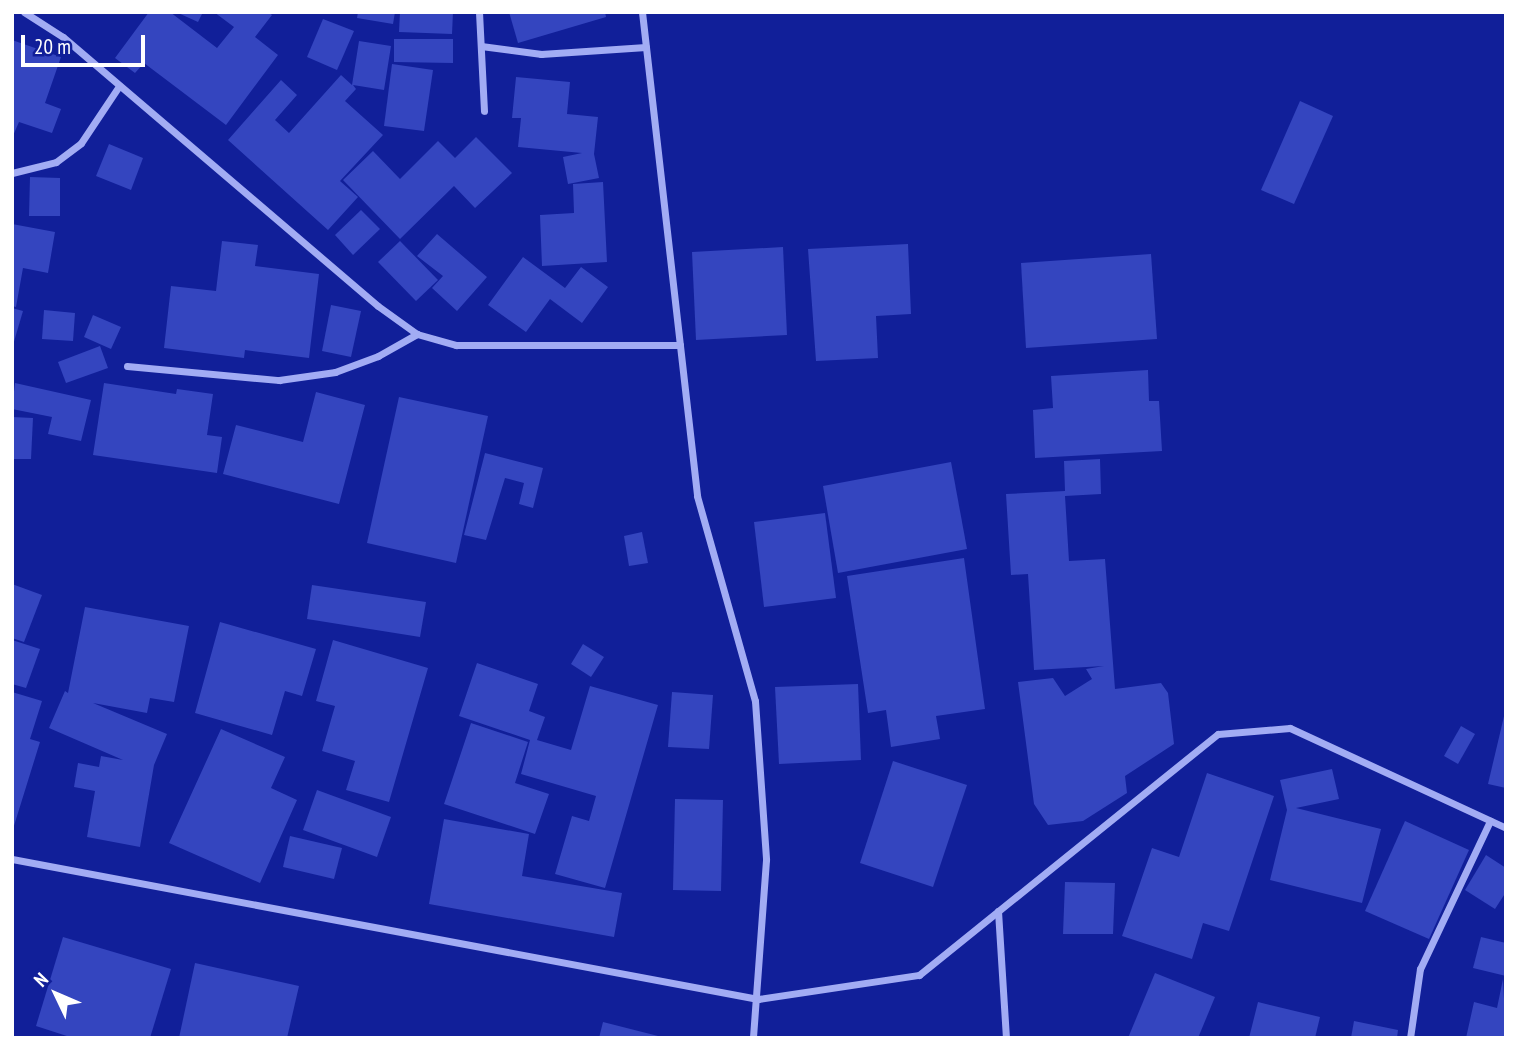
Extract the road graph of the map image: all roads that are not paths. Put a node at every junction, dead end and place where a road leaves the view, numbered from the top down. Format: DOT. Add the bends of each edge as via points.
graph roads {
  1 [pos="24,12"];
  2 [pos="479,12"];
  3 [pos="642,12"];
  4 [pos="481,46"];
  5 [pos="646,47"];
  6 [pos="119,86"];
  7 [pos="484,111"];
  8 [pos="12,173"];
  9 [pos="418,334"];
  10 [pos="680,345"];
  11 [pos="127,366"];
  12 [pos="1490,821"];
  13 [pos="1506,828"];
  14 [pos="12,859"];
  15 [pos="998,911"];
  16 [pos="758,999"];
  17 [pos="753,1038"];
  18 [pos="1006,1038"];
  19 [pos="1410,1038"];
  1 -- 6 [label="street" via="62,37"];
  2 -- 4 [label="street"];
  3 -- 5 [label="street"];
  4 -- 5 [label="street" via="541,54"];
  4 -- 7 [label="street"];
  5 -- 10 [label="street"];
  6 -- 8 [label="street" via="80,143 56,162"];
  6 -- 9 [label="street" via="378,306"];
  9 -- 10 [label="street" via="456,345"];
  9 -- 11 [label="street" via="379,356 335,372 279,380"];
  10 -- 16 [label="street" via="697,496 755,701 766,860"];
  12 -- 13 [label="street"];
  12 -- 15 [label="street" via="1290,728 1218,734"];
  12 -- 19 [label="street" via="1420,970"];
  14 -- 16 [label="street"];
  15 -- 16 [label="street" via="919,975"];
  15 -- 18 [label="street"];
  16 -- 17 [label="street"];
}
